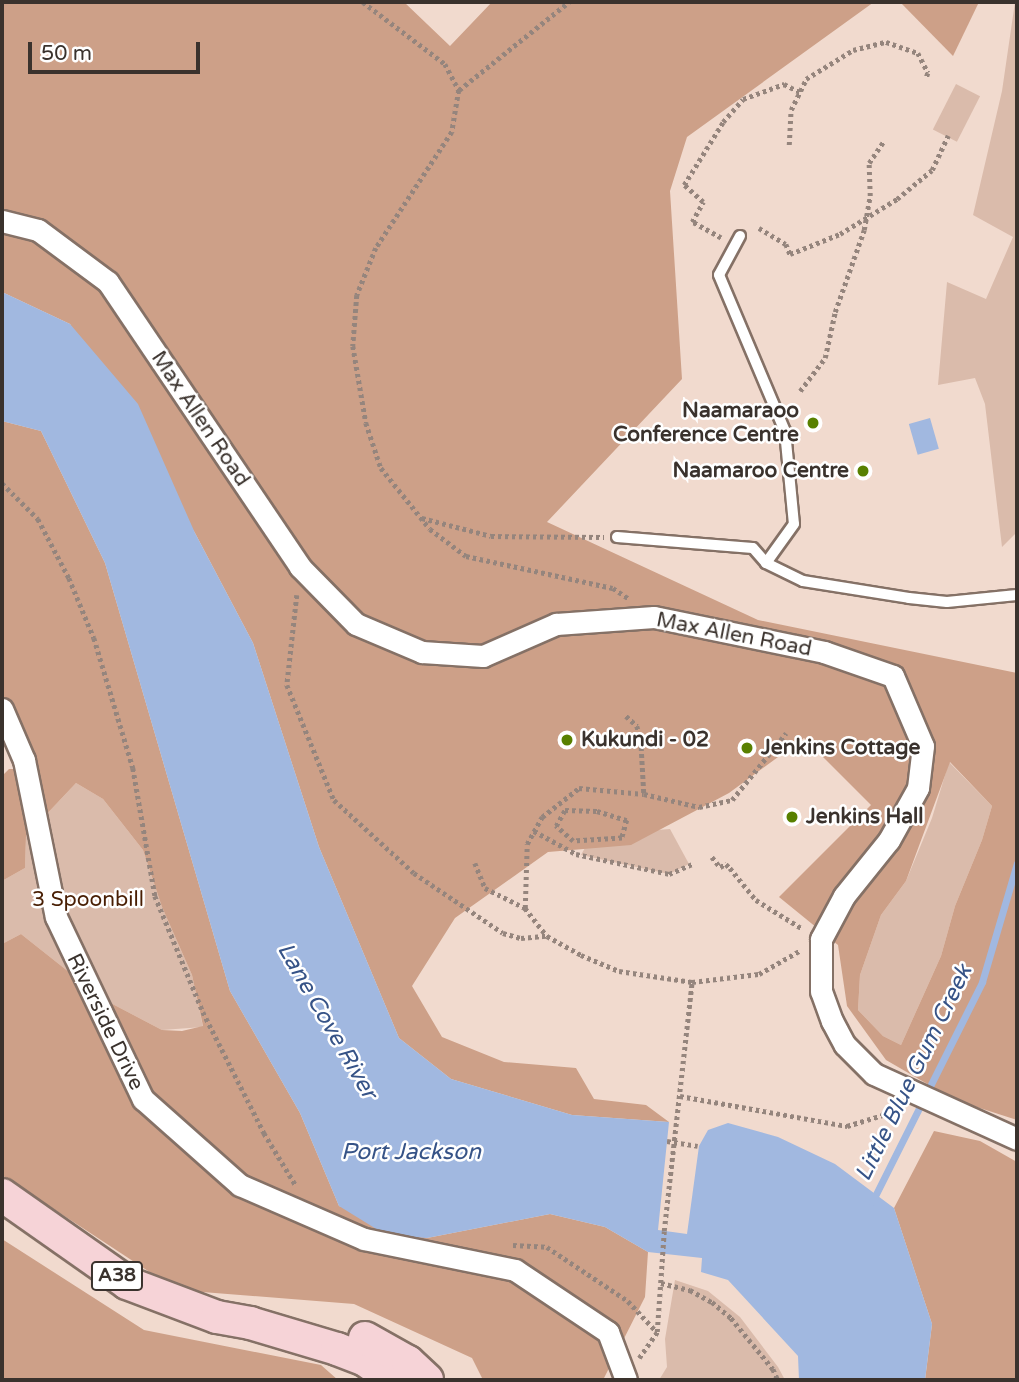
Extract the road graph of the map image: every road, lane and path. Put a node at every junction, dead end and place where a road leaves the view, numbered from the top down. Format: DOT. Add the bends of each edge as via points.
graph roads {
  1 [pos="363,2"];
  2 [pos="569,2"];
  3 [pos="926,79"];
  4 [pos="459,90"];
  5 [pos="800,92"];
  6 [pos="948,135"];
  7 [pos="883,142"];
  8 [pos="789,145"];
  9 [pos="866,219"];
  10 [pos="2,221"];
  11 [pos="759,228"];
  12 [pos="740,236"];
  13 [pos="722,239"];
  14 [pos="800,391"];
  15 [pos="2,483"];
  16 [pos="422,518"];
  17 [pos="617,537"];
  18 [pos="766,563"];
  19 [pos="300,567"];
  20 [pos="1017,595"];
  21 [pos="654,617"];
  22 [pos="2,709"];
  23 [pos="626,716"];
  24 [pos="786,733"];
  25 [pos="643,794"];
  26 [pos="534,831"];
  27 [pos="563,832"];
  28 [pos="555,843"];
  29 [pos="712,857"];
  30 [pos="475,863"];
  31 [pos="693,864"];
  32 [pos="525,908"];
  33 [pos="547,936"];
  34 [pos="815,936"];
  35 [pos="692,982"];
  36 [pos="907,1091"];
  37 [pos="680,1096"];
  38 [pos="1017,1139"];
  39 [pos="667,1141"];
  40 [pos="674,1142"];
  41 [pos="698,1146"];
  42 [pos="290,1178"];
  43 [pos="2,1195"];
  44 [pos="661,1283"];
  45 [pos="628,1301"];
  46 [pos="250,1323"];
  47 [pos="657,1332"];
  48 [pos="626,1379"];
  49 [pos="394,1380"];
  50 [pos="427,1380"];
  51 [pos="778,1380"];
  1 -- 4 [label="path" via="445,64"];
  2 -- 4 [label="path"];
  3 -- 5 [label="path" via="928,73 918,53 887,43 853,50 806,79"];
  4 -- 16 [label="path" via="452,132 376,248 357,295 353,346 366,423 381,468"];
  5 -- 8 [label="path" via="791,110"];
  5 -- 13 [label="path" via="783,84 743,99 684,185 703,202 692,222"];
  6 -- 9 [label="path" via="932,170"];
  7 -- 9 [label="path" via="869,163"];
  9 -- 11 [label="path" via="790,254 786,244"];
  9 -- 14 [label="path" via="825,358"];
  10 -- 19 [label="street, Max Allen Road" via="38,230 108,282"];
  12 -- 18 [label="lane" via="719,275 786,430 794,524"];
  15 -- 42 [label="path" via="38,519 94,638 133,768 155,896 203,1012"];
  16 -- 17 [label="path" via="491,536"];
  16 -- 21 [label="path" via="466,556 613,588"];
  17 -- 18 [label="lane" via="753,548"];
  18 -- 20 [label="lane" via="803,581 908,598 947,602"];
  19 -- 21 [label="street, Max Allen Road" via="356,624 422,652 483,656 556,624"];
  19 -- 33 [label="path" via="287,685 334,800 414,873 503,933 521,938"];
  21 -- 34 [label="street, Max Allen Road" via="824,652 894,676 923,746 918,788 888,840"];
  22 -- 48 [label="street, Riverside Drive" via="24,760 55,918 142,1100 240,1185 364,1239 515,1270 608,1332"];
  23 -- 25 [label="path" via="637,726 641,740"];
  24 -- 25 [label="path" via="732,800 699,807"];
  25 -- 26 [label="path" via="579,788 542,817"];
  26 -- 28 [label="path"];
  26 -- 32 [label="path" via="527,844"];
  27 -- 27 [label="path" via="573,841 622,838 627,820 597,811 565,810 556,826"];
  27 -- 28 [label="path"];
  28 -- 31 [label="path" via="576,854 669,874"];
  29 -- 34 [label="path" via="720,867 726,864 756,900"];
  30 -- 32 [label="path" via="485,888"];
  32 -- 33 [label="path"];
  33 -- 35 [label="path" via="619,971"];
  34 -- 35 [label="path" via="760,974"];
  34 -- 36 [label="street, Max Allen Road" via="821,991 845,1045 874,1074"];
  35 -- 37 [label="path"];
  36 -- 37 [label="path" via="882,1115 847,1126"];
  36 -- 38 [label="street, Max Allen Road"];
  37 -- 40 [label="path"];
  39 -- 40 [label="path"];
  40 -- 41 [label="path"];
  40 -- 44 [label="path"];
  43 -- 46 [label="main road, A38" via="127,1283 217,1317"];
  44 -- 47 [label="path"];
  44 -- 51 [label="path" via="690,1290 722,1310 773,1368"];
  45 -- 47 [label="path"];
  46 -- 49 [label="main road, A38" via="365,1360"];
  46 -- 50 [label="main road, A38" via="338,1330 363,1337 408,1362"];
  47 -- 48 [label="path"];
}
